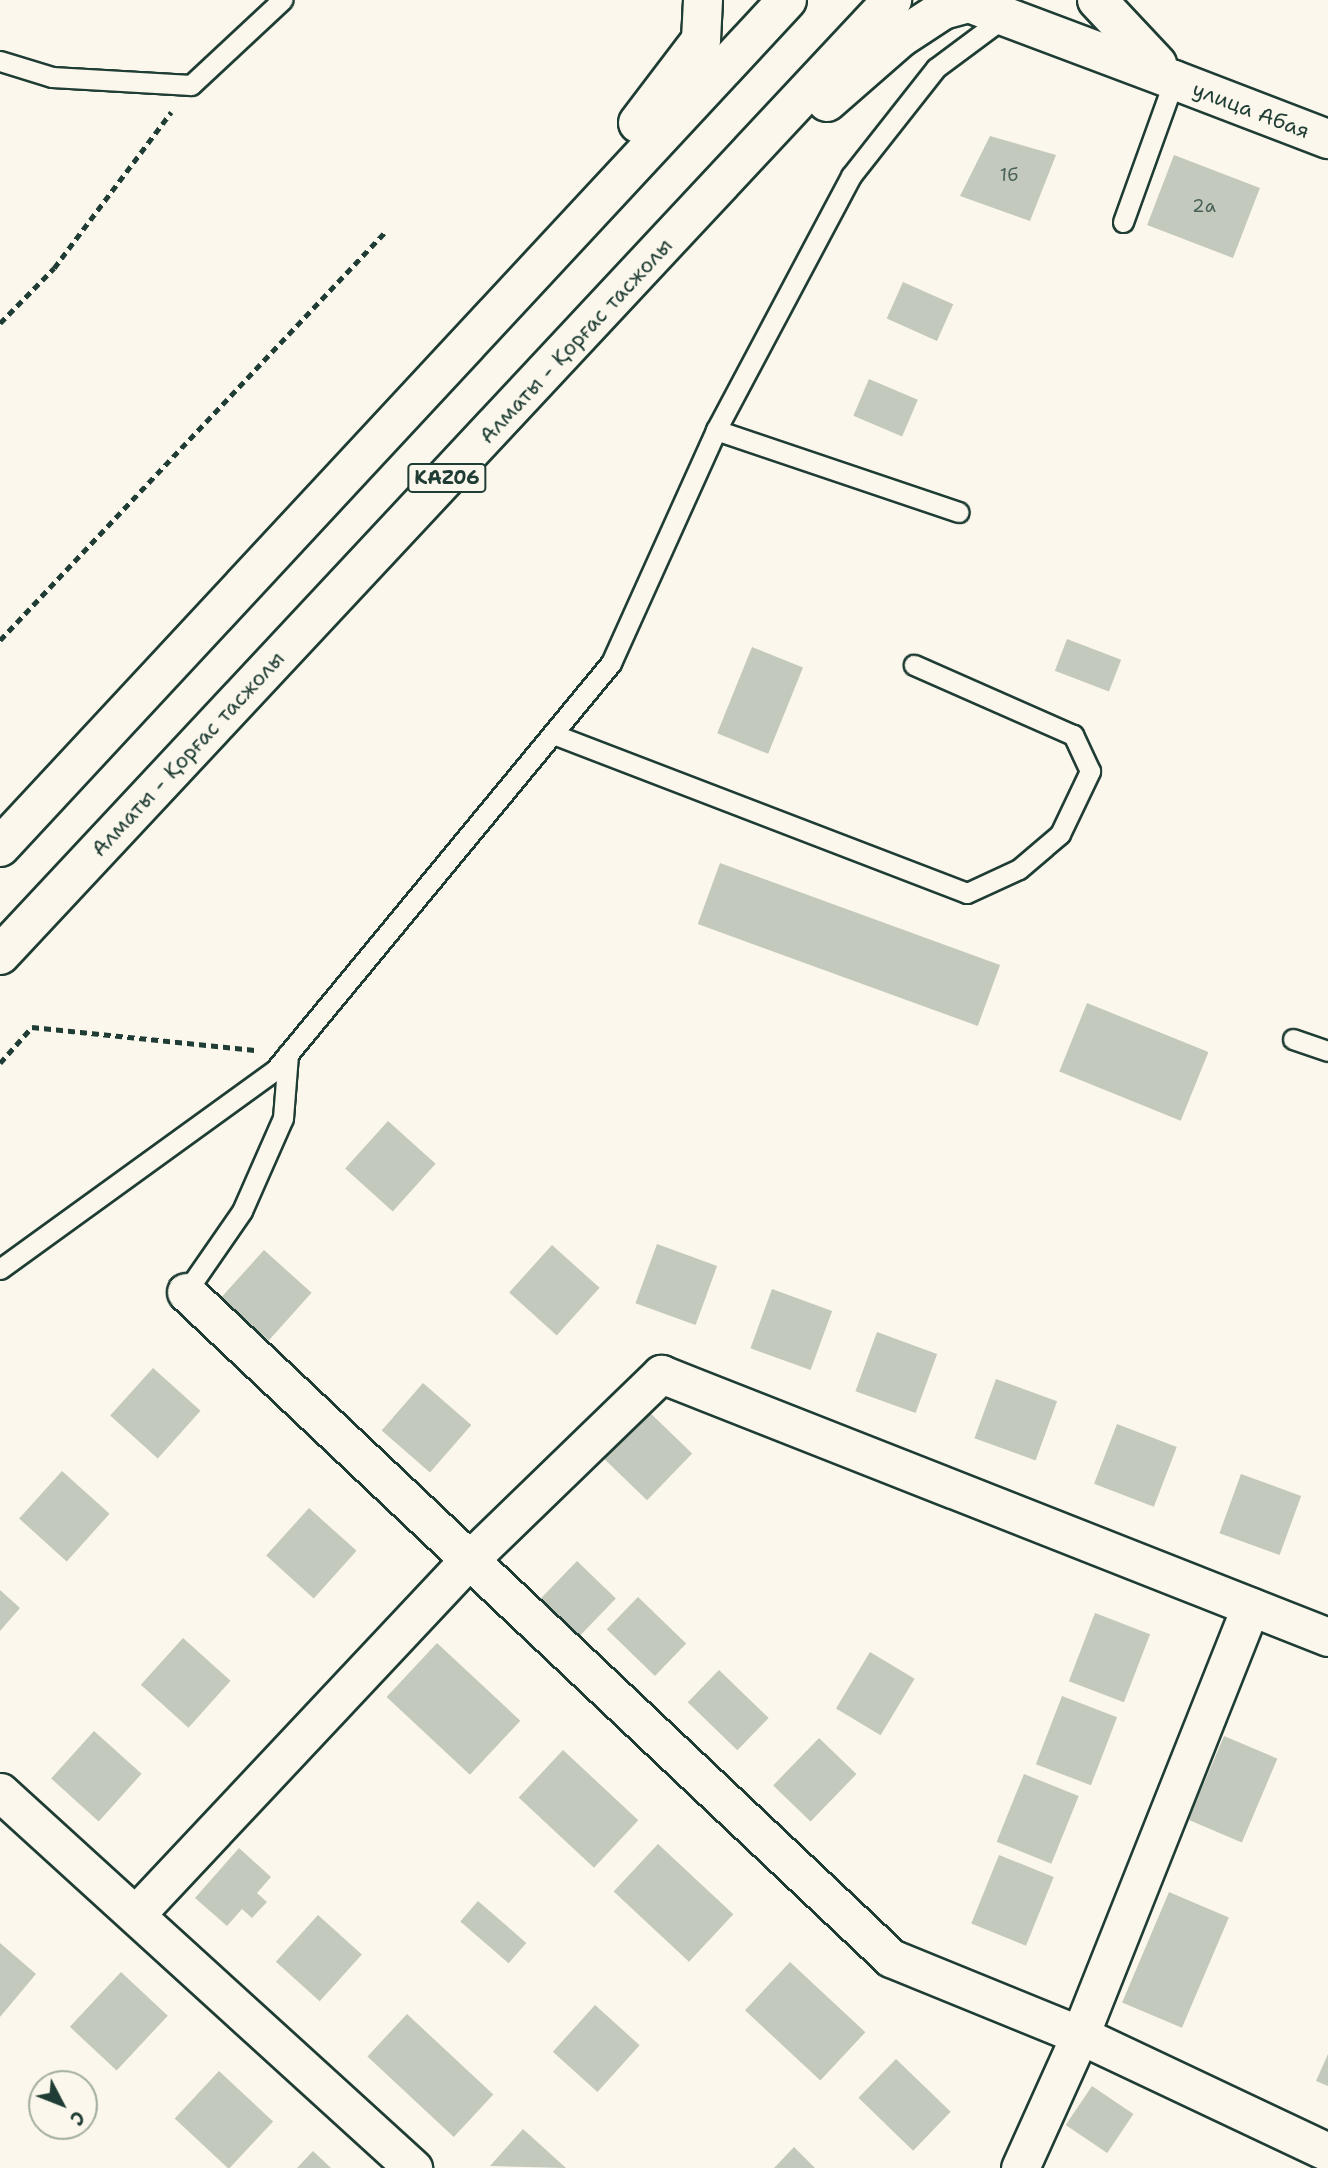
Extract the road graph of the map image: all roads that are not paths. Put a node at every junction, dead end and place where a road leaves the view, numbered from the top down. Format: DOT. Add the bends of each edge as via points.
graph roads {
  1 [pos="282,0"];
  2 [pos="703,0"];
  3 [pos="787,0"];
  4 [pos="892,0"];
  5 [pos="1097,0"];
  6 [pos="1008,14"];
  7 [pos="0,61"];
  8 [pos="1174,80"];
  9 [pos="773,131"];
  10 [pos="1328,139"];
  11 [pos="1123,222"];
  12 [pos="439,374"];
  13 [pos="716,430"];
  14 [pos="958,512"];
  15 [pos="914,665"];
  16 [pos="553,734"];
  17 [pos="0,847"];
  18 [pos="0,955"];
  19 [pos="1293,1039"];
  20 [pos="1328,1051"];
  21 [pos="288,1054"];
  22 [pos="0,1269"];
  23 [pos="186,1292"];
  24 [pos="466,1563"];
  25 [pos="1250,1607"];
  26 [pos="1328,1637"];
  27 [pos="0,1792"];
  28 [pos="136,1914"];
  29 [pos="1080,2035"];
  30 [pos="1328,2152"];
  31 [pos="413,2168"];
  32 [pos="1020,2168"];
  1 -- 7 [label="lane" via="191,85 52,77"];
  2 -- 12 [label="main road" via="701,40 670,88 467,311"];
  3 -- 12 [label="main road"];
  4 -- 9 [label="main road, Алматы - Қорғас тасжолы / KAZ06"];
  5 -- 8 [label="main road" via="1115,26"];
  6 -- 8 [label="main road, улица Абая"];
  6 -- 9 [label="main road, улица Абая" via="968,3 943,10 829,101"];
  6 -- 13 [label="lane" via="936,68 851,176"];
  8 -- 10 [label="main road, улица Абая"];
  8 -- 11 [label="lane"];
  9 -- 18 [label="main road, Алматы - Қорғас тасжолы / KAZ06"];
  12 -- 17 [label="main road"];
  13 -- 14 [label="lane"];
  13 -- 16 [label="lane" via="611,663"];
  15 -- 16 [label="lane" via="1073,735 1090,771 1060,834 1019,869 967,893"];
  16 -- 21 [label="lane"];
  19 -- 20 [label="lane"];
  21 -- 22 [label="lane" via="275,1070"];
  21 -- 23 [label="lane" via="283,1118 242,1211"];
  23 -- 24 [label="street"];
  24 -- 25 [label="street" via="660,1374"];
  24 -- 28 [label="street"];
  24 -- 29 [label="street" via="891,1958"];
  25 -- 26 [label="street"];
  25 -- 29 [label="street"];
  27 -- 28 [label="street"];
  28 -- 31 [label="street"];
  29 -- 30 [label="street"];
  29 -- 32 [label="street"];
}
